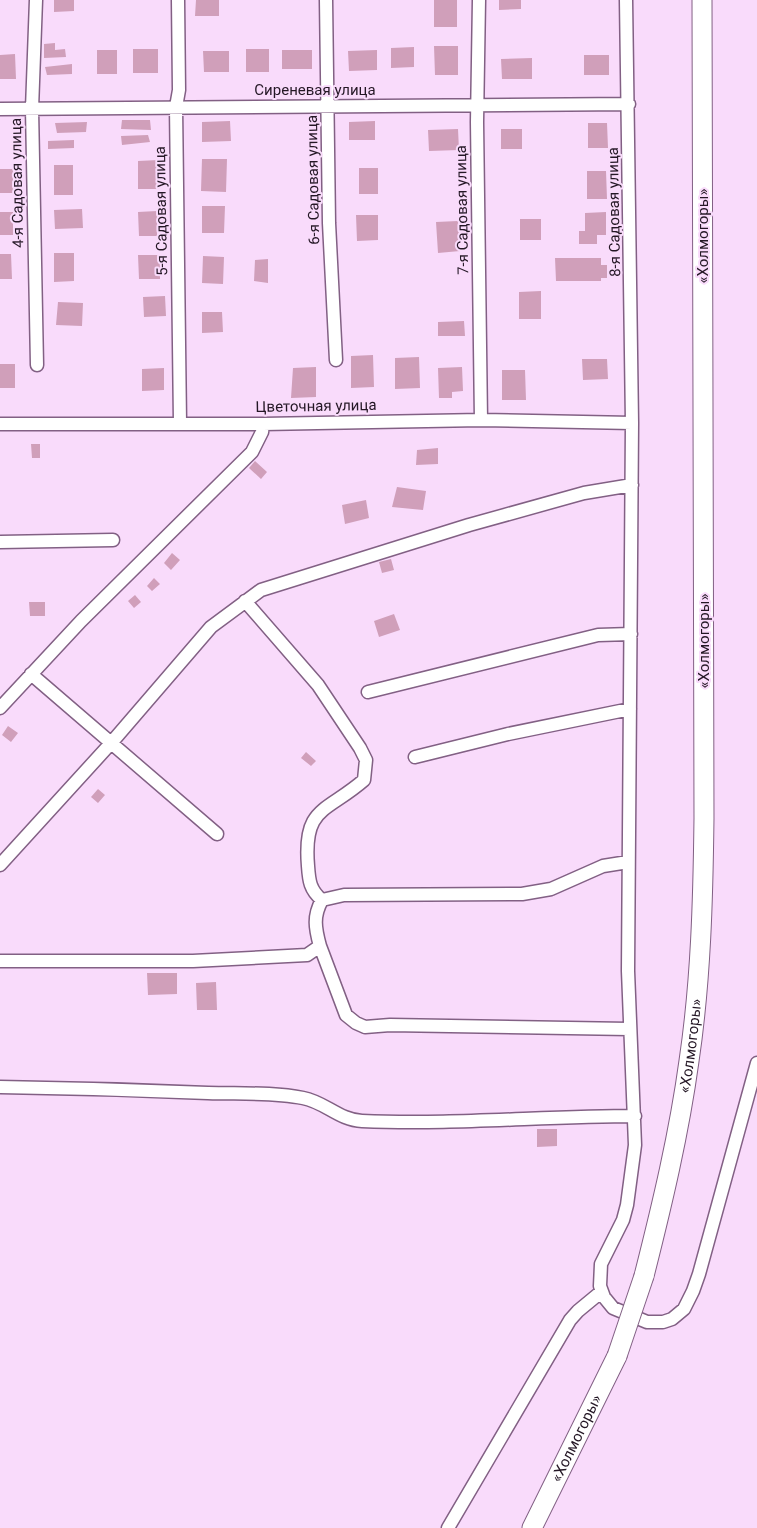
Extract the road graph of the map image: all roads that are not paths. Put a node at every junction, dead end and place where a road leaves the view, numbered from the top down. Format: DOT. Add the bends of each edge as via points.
graph roads {
  1 [pos="36,0"];
  2 [pos="178,0"];
  3 [pos="326,0"];
  4 [pos="479,0"];
  5 [pos="626,0"];
  6 [pos="702,0"];
  7 [pos="629,104"];
  8 [pos="328,106"];
  9 [pos="478,106"];
  10 [pos="176,107"];
  11 [pos="0,109"];
  12 [pos="32,109"];
  13 [pos="336,360"];
  14 [pos="37,365"];
  15 [pos="481,420"];
  16 [pos="180,422"];
  17 [pos="632,423"];
  18 [pos="0,424"];
  19 [pos="262,424"];
  20 [pos="632,485"];
  21 [pos="112,540"];
  22 [pos="0,542"];
  23 [pos="245,601"];
  24 [pos="630,634"];
  25 [pos="32,674"];
  26 [pos="368,692"];
  27 [pos="0,708"];
  28 [pos="630,709"];
  29 [pos="112,742"];
  30 [pos="414,757"];
  31 [pos="216,834"];
  32 [pos="628,862"];
  33 [pos="0,865"];
  34 [pos="322,900"];
  35 [pos="320,946"];
  36 [pos="0,961"];
  37 [pos="629,1029"];
  38 [pos="757,1063"];
  39 [pos="0,1086"];
  40 [pos="635,1116"];
  41 [pos="601,1292"];
  42 [pos="617,1356"];
  43 [pos="448,1528"];
  44 [pos="532,1528"];
  45 [pos="544,1528"];
  1 -- 12 [label="street, 4-я Садовая улица"];
  2 -- 10 [label="street, 5-я Садовая улица" via="179,90"];
  3 -- 8 [label="street, 6-я Садовая улица"];
  4 -- 9 [label="street, 7-я Садовая улица"];
  5 -- 7 [label="street, 8-я Садовая улица"];
  6 -- 42 [label="highway, «Холмогоры», bridge" via="704,818 701,936 683,1105 644,1276"];
  7 -- 9 [label="street, Сиреневая улица"];
  7 -- 17 [label="street, 8-я Садовая улица"];
  8 -- 9 [label="street, Сиреневая улица"];
  8 -- 10 [label="street, Сиреневая улица"];
  8 -- 13 [label="street, 6-я Садовая улица" via="329,223"];
  9 -- 15 [label="street, 7-я Садовая улица"];
  10 -- 12 [label="street, Сиреневая улица"];
  10 -- 16 [label="street, 5-я Садовая улица"];
  11 -- 12 [label="street, Сиреневая улица"];
  12 -- 14 [label="street, 4-я Садовая улица"];
  15 -- 17 [label="street, Цветочная улица"];
  15 -- 19 [label="street, Цветочная улица"];
  16 -- 18 [label="street, Цветочная улица"];
  16 -- 19 [label="street, Цветочная улица"];
  17 -- 20 [label="street, 8-я Садовая улица"];
  19 -- 25 [label="street" via="260,438 252,452 81,620"];
  20 -- 23 [label="street" via="584,493 469,525 287,581 261,590"];
  20 -- 24 [label="street, 8-я Садовая улица"];
  21 -- 22 [label="street"];
  23 -- 29 [label="street" via="211,627"];
  23 -- 34 [label="street" via="318,685 366,760 364,780 313,820 308,830 309,884"];
  24 -- 26 [label="street" via="598,635"];
  24 -- 28 [label="street, 8-я Садовая улица"];
  25 -- 27 [label="street"];
  25 -- 29 [label="street"];
  28 -- 30 [label="street"];
  28 -- 32 [label="street, 8-я Садовая улица"];
  29 -- 31 [label="street"];
  29 -- 33 [label="street"];
  32 -- 34 [label="street" via="604,866 551,889 522,894 344,895"];
  32 -- 37 [label="street, 8-я Садовая улица"];
  34 -- 35 [label="street" via="316,911 315,926"];
  35 -- 36 [label="street" via="307,955 212,960"];
  35 -- 37 [label="street" via="346,1016 365,1027"];
  37 -- 40 [label="street, 8-я Садовая улица"];
  38 -- 41 [label="street" via="696,1282 684,1310 663,1322 647,1322 613,1308"];
  39 -- 40 [label="street" via="304,1098 342,1118 360,1121 466,1122 557,1116"];
  40 -- 41 [label="street, 8-я Садовая улица" via="631,1185 623,1220 601,1264"];
  41 -- 43 [label="street" via="570,1320"];
  42 -- 44 [label="highway, «Холмогоры»"];
  42 -- 45 [label="highway, «Холмогоры»"];
}
